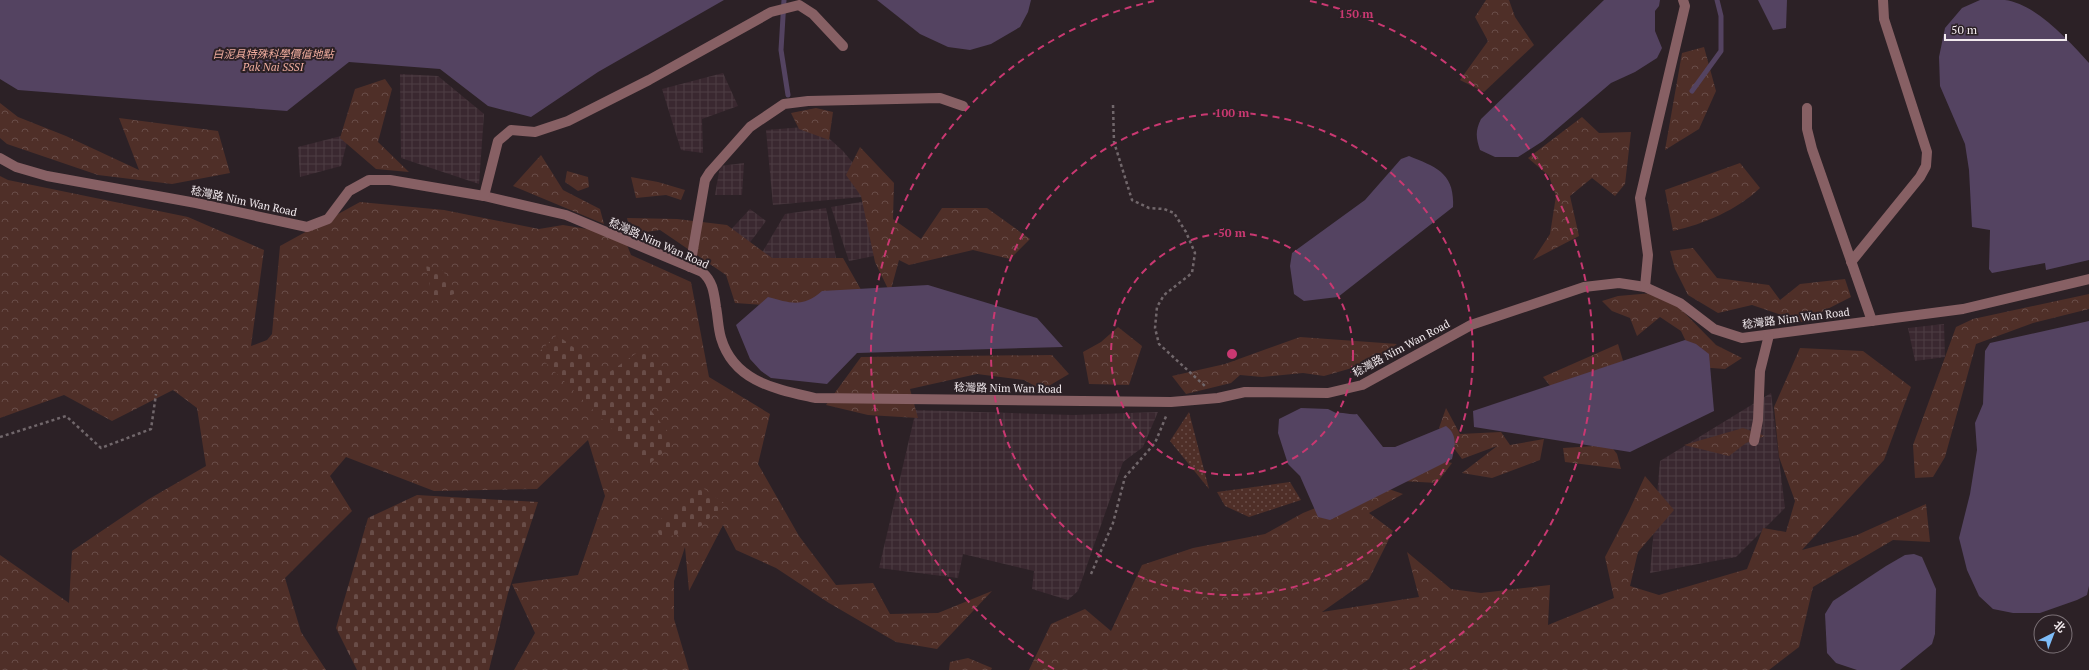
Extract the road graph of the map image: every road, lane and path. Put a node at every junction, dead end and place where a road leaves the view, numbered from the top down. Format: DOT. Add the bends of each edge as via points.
graph roads {
  1 [pos="1683,0"];
  2 [pos="1883,0"];
  3 [pos="843,46"];
  4 [pos="1113,105"];
  5 [pos="963,106"];
  6 [pos="1807,108"];
  7 [pos="0,158"];
  8 [pos="484,196"];
  9 [pos="1851,262"];
  10 [pos="690,267"];
  11 [pos="2089,279"];
  12 [pos="1645,287"];
  13 [pos="1872,321"];
  14 [pos="1769,335"];
  15 [pos="156,394"];
  16 [pos="1218,398"];
  17 [pos="1171,402"];
  18 [pos="0,436"];
  19 [pos="1754,441"];
  20 [pos="1091,574"];
  1 -- 12 [label="street" via="1685,6 1640,198 1648,255"];
  2 -- 9 [label="street" via="1884,19 1927,152 1926,166 1920,177"];
  3 -- 8 [label="street" via="813,14 799,5 771,12 649,80 568,121 535,132 511,130 498,141"];
  4 -- 16 [label="path" via="1114,142 1132,200 1149,208 1174,213 1195,253 1192,273 1164,295 1157,307 1155,328 1159,344"];
  5 -- 10 [label="street" via="940,98 808,101 784,104 750,127 705,180"];
  6 -- 9 [label="street" via="1807,129 1812,149"];
  7 -- 8 [label="street, 稔灣路 Nim Wan Road" via="16,167 48,176 196,203 307,227 328,219 349,191 369,180 390,180"];
  8 -- 10 [label="street, 稔灣路 Nim Wan Road" via="566,215"];
  9 -- 13 [label="street"];
  10 -- 17 [label="street, 稔灣路 Nim Wan Road" via="710,279 721,337 731,360 754,380 773,388 816,398"];
  11 -- 13 [label="street, 稔灣路 Nim Wan Road" via="1963,309"];
  12 -- 14 [label="street, 稔灣路 Nim Wan Road" via="1680,303 1714,329 1729,335 1742,338"];
  12 -- 16 [label="street, 稔灣路 Nim Wan Road" via="1619,283 1584,287 1471,325 1362,385 1328,393 1245,392"];
  13 -- 14 [label="street, 稔灣路 Nim Wan Road"];
  14 -- 19 [label="street" via="1760,370 1758,420"];
  15 -- 18 [label="path" via="151,429 102,448 66,416"];
  16 -- 17 [label="street, 稔灣路 Nim Wan Road"];
  17 -- 20 [label="path" via="1155,443 1125,477 1113,522"];
}
